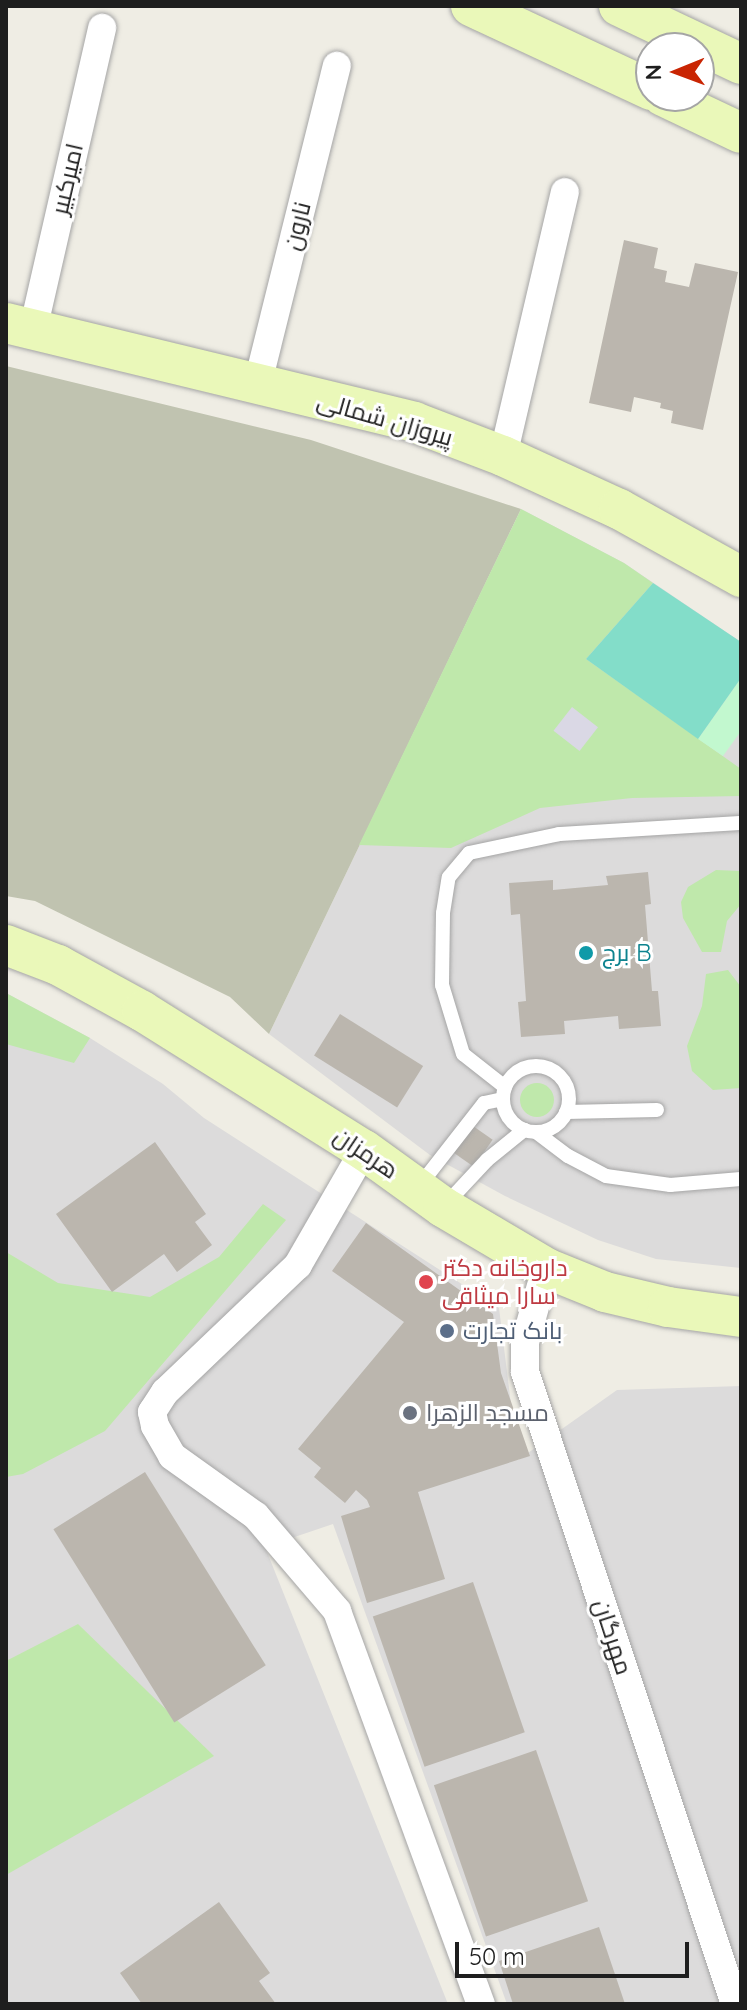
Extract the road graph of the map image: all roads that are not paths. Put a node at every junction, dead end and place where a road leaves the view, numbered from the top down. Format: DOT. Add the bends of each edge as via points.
graph roads {
  1 [pos="471,6"];
  2 [pos="619,6"];
  3 [pos="102,28"];
  4 [pos="741,64"];
  5 [pos="337,66"];
  6 [pos="635,83"];
  7 [pos="697,112"];
  8 [pos="741,133"];
  9 [pos="565,192"];
  10 [pos="19,326"];
  11 [pos="257,386"];
  12 [pos="503,456"];
  13 [pos="741,577"];
  14 [pos="741,823"];
  15 [pos="6,945"];
  16 [pos="504,1093"];
  17 [pos="657,1110"];
  18 [pos="566,1112"];
  19 [pos="530,1131"];
  20 [pos="364,1150"];
  21 [pos="741,1179"];
  22 [pos="430,1198"];
  23 [pos="546,1268"];
  24 [pos="741,1317"];
  25 [pos="481,2004"];
  26 [pos="735,2004"];
  1 -- 6 [label="street"];
  2 -- 4 [label="street"];
  3 -- 10 [label="street, امیرکبیر"];
  5 -- 11 [label="street, نارون"];
  7 -- 8 [label="street"];
  9 -- 12 [label="street"];
  10 -- 11 [label="street, پیروزان شمالی"];
  11 -- 12 [label="street, پیروزان شمالی" via="414,422"];
  12 -- 13 [label="street, پیروزان شمالی" via="619,509"];
  14 -- 16 [label="lane" via="559,834 469,853 449,877 442,985 463,1054"];
  15 -- 20 [label="street, هرمزان" via="58,965 142,1011"];
  16 -- 18 [label="lane" via="523,1069 548,1069 566,1086"];
  16 -- 19 [label="lane" via="513,1123"];
  16 -- 22 [label="lane" via="484,1103"];
  17 -- 18 [label="lane"];
  18 -- 19 [label="lane" via="560,1123"];
  19 -- 21 [label="lane" via="606,1176 670,1185"];
  19 -- 22 [label="lane"];
  20 -- 22 [label="street, هرمزان"];
  20 -- 25 [label="street" via="298,1265 165,1392 152,1412 172,1456 256,1516 337,1611"];
  22 -- 23 [label="street, هرمزان"];
  23 -- 24 [label="street, هرمزان" via="605,1292"];
  23 -- 26 [label="street, مهرگان" via="525,1342 525,1372"];
}
